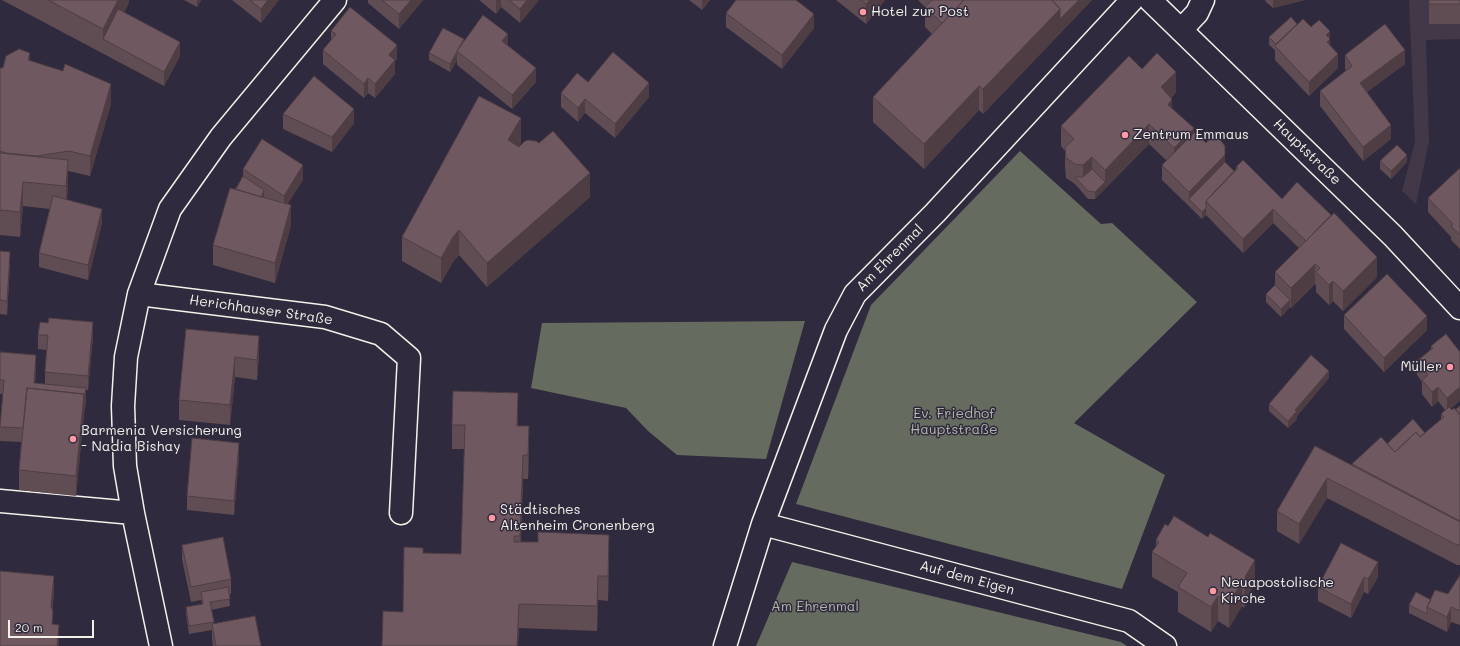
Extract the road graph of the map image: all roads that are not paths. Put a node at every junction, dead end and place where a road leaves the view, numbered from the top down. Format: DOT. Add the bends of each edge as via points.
graph roads {
  1 [pos="335,0"];
  2 [pos="1132,0"];
  3 [pos="1150,0"];
  4 [pos="1203,0"];
  5 [pos="1181,30"];
  6 [pos="139,294"];
  7 [pos="1460,308"];
  8 [pos="0,501"];
  9 [pos="133,513"];
  10 [pos="401,513"];
  11 [pos="763,524"];
  12 [pos="161,646"];
  13 [pos="725,646"];
  14 [pos="1165,646"];
  1 -- 6 [label="street" via="221,137 170,209"];
  2 -- 11 [label="street, Am Ehrenmal" via="935,213 855,294 836,330"];
  3 -- 5 [label="street, Hauptstraße"];
  4 -- 5 [label="street" via="1197,13"];
  5 -- 7 [label="street, Hauptstraße" via="1393,236"];
  6 -- 9 [label="street" via="126,357 123,406 125,466"];
  6 -- 10 [label="street, Herichhauser Straße" via="325,318 381,334 409,358"];
  8 -- 9 [label="street"];
  9 -- 12 [label="street"];
  11 -- 13 [label="street, Am Ehrenmal"];
  11 -- 14 [label="street, Auf dem Eigen" via="1129,621"];
}
